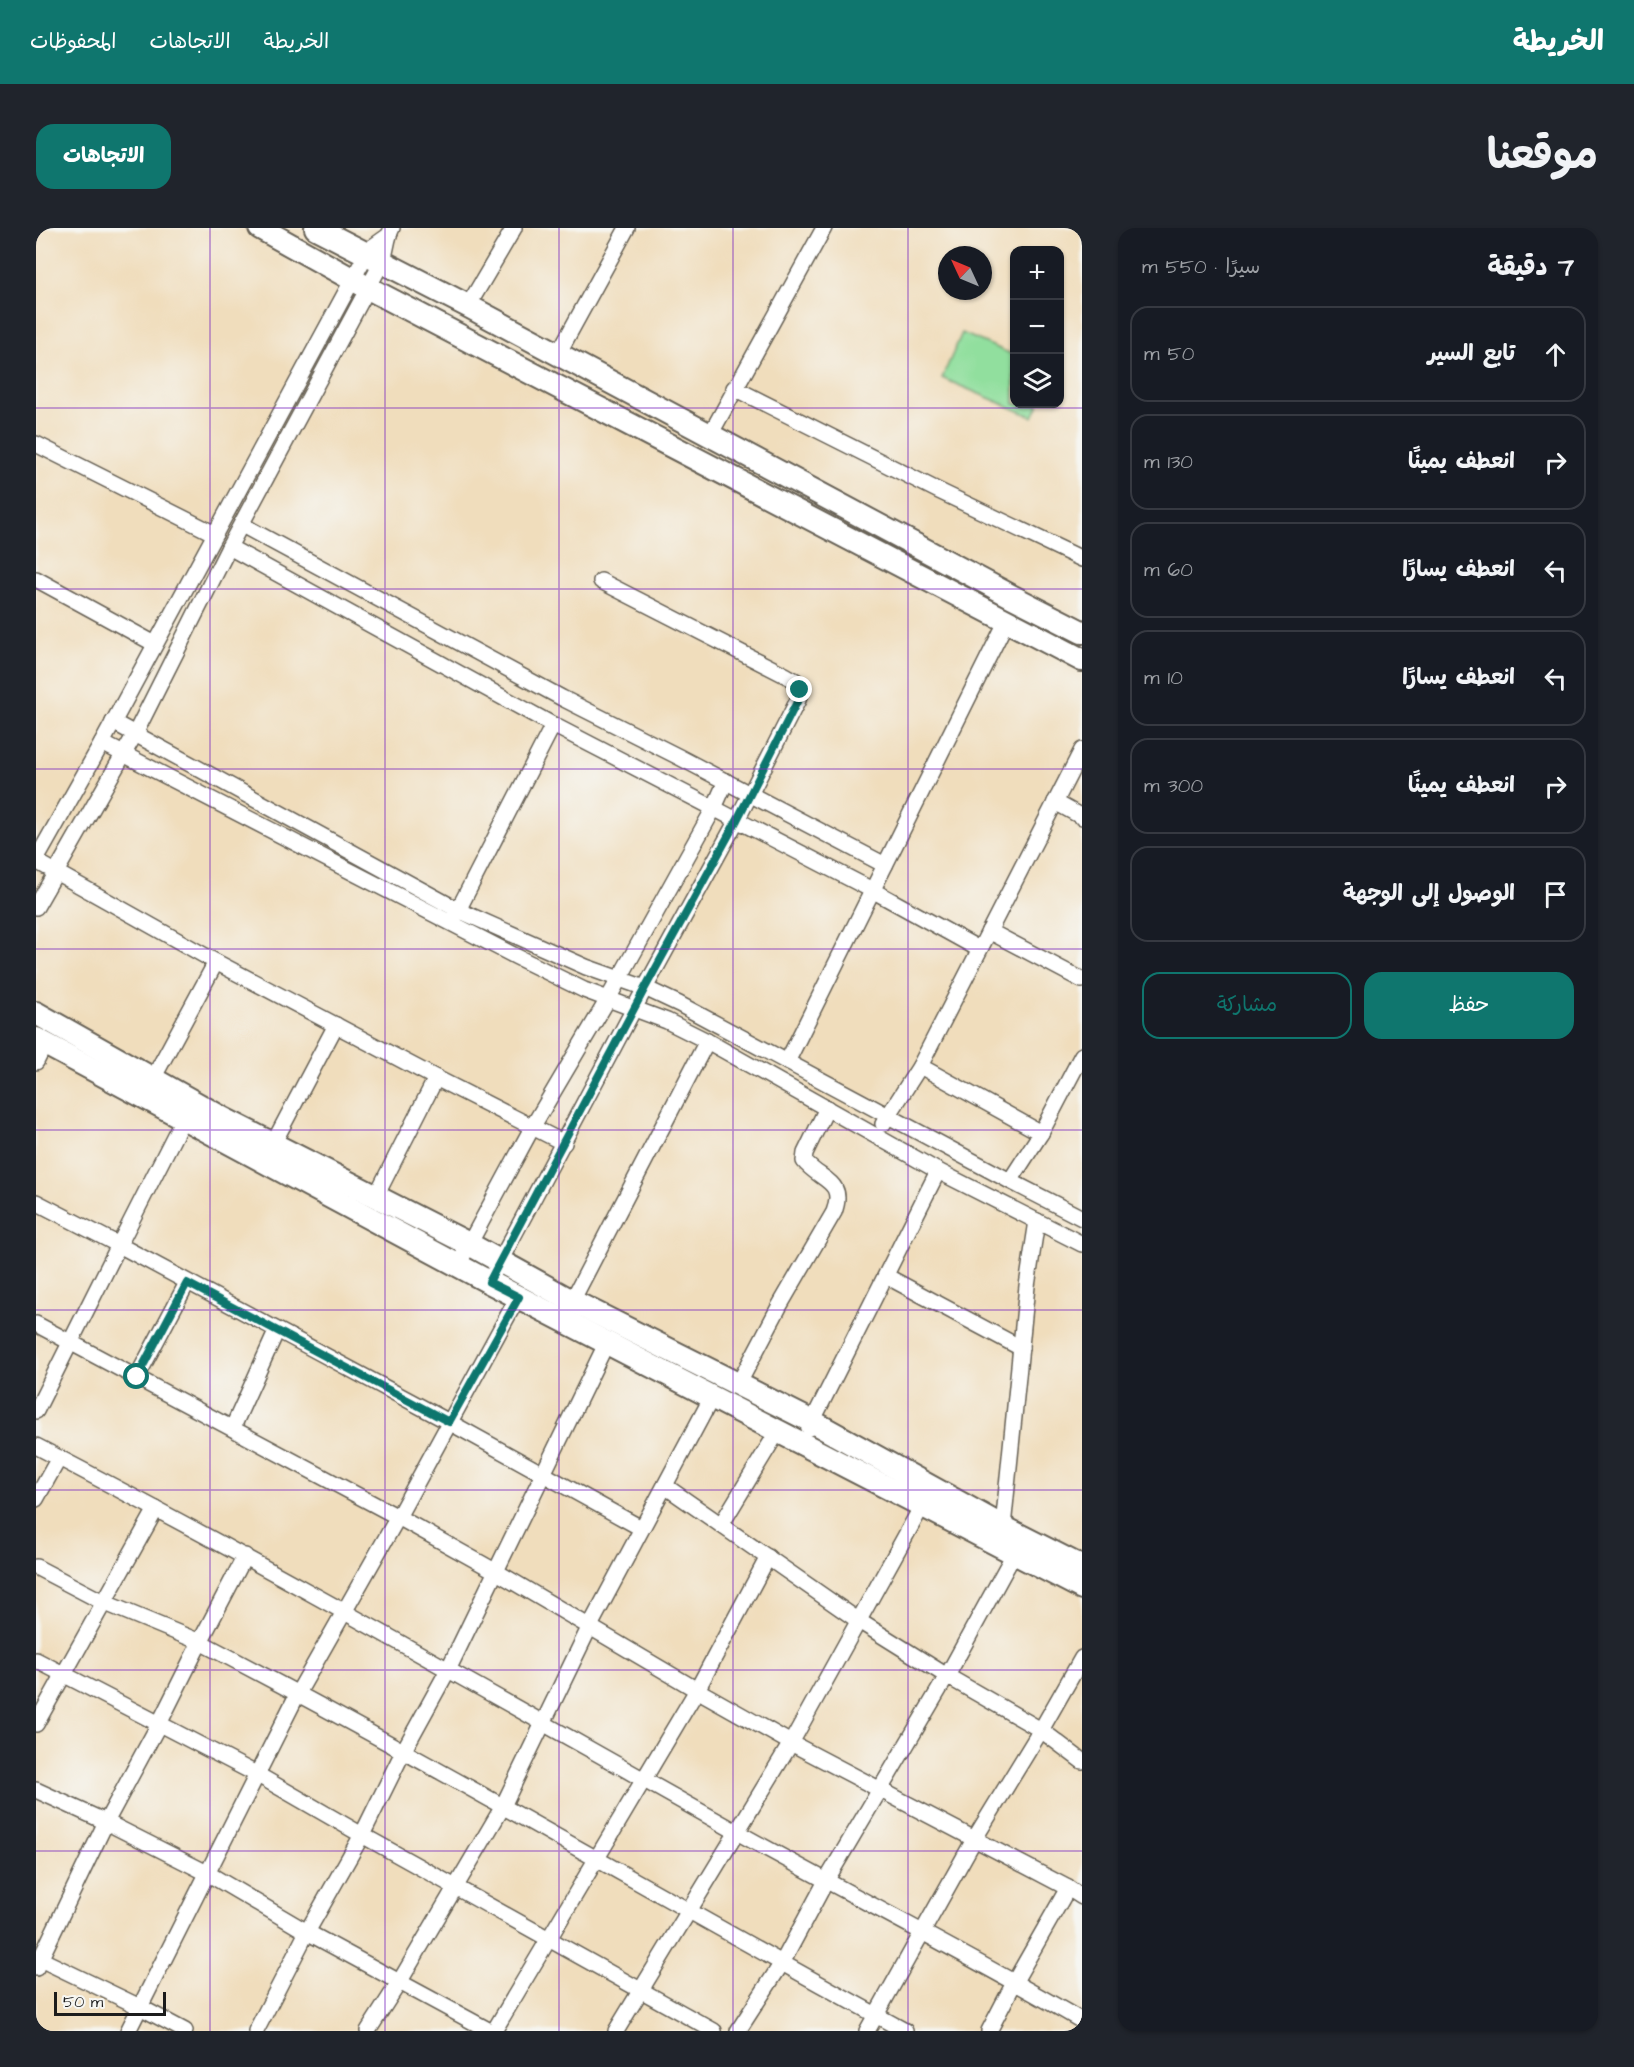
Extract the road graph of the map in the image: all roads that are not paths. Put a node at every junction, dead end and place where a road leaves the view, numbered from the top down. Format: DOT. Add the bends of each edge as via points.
graph roads {
  1 [pos="260,228"];
  2 [pos="316,228"];
  3 [pos="514,228"];
  4 [pos="627,228"];
  5 [pos="824,228"];
  6 [pos="390,232"];
  7 [pos="374,258"];
  8 [pos="361,284"];
  9 [pos="468,306"];
  10 [pos="558,354"];
  11 [pos="734,388"];
  12 [pos="710,435"];
  13 [pos="36,444"];
  14 [pos="242,525"];
  15 [pos="215,534"];
  16 [pos="229,547"];
  17 [pos="1082,560"];
  18 [pos="36,579"];
  19 [pos="601,581"];
  20 [pos="1007,620"];
  21 [pos="1082,632"];
  22 [pos="155,644"];
  23 [pos="1082,660"];
  24 [pos="113,722"];
  25 [pos="552,725"];
  26 [pos="135,734"];
  27 [pos="102,743"];
  28 [pos="1082,750"];
  29 [pos="123,754"];
  30 [pos="726,781"];
  31 [pos="751,794"];
  32 [pos="1055,802"];
  33 [pos="714,808"];
  34 [pos="1082,817"];
  35 [pos="737,820"];
  36 [pos="36,860"];
  37 [pos="885,865"];
  38 [pos="56,871"];
  39 [pos="872,890"];
  40 [pos="36,907"];
  41 [pos="458,910"];
  42 [pos="451,925"];
  43 [pos="988,931"];
  44 [pos="979,949"];
  45 [pos="216,962"];
  46 [pos="619,979"];
  47 [pos="1082,980"];
  48 [pos="645,988"];
  49 [pos="608,999"];
  50 [pos="635,1009"];
  51 [pos="36,1013"];
  52 [pos="336,1025"];
  53 [pos="707,1041"];
  54 [pos="39,1048"];
  55 [pos="1082,1055"];
  56 [pos="787,1062"];
  57 [pos="920,1066"];
  58 [pos="436,1078"];
  59 [pos="148,1087"];
  60 [pos="827,1108"];
  61 [pos="888,1116"];
  62 [pos="183,1119"];
  63 [pos="533,1126"];
  64 [pos="1041,1133"];
  65 [pos="877,1135"];
  66 [pos="564,1143"];
  67 [pos="273,1144"];
  68 [pos="938,1171"];
  69 [pos="1010,1181"];
  70 [pos="376,1196"];
  71 [pos="36,1202"];
  72 [pos="1082,1218"];
  73 [pos="1037,1221"];
  74 [pos="470,1244"];
  75 [pos="1082,1244"];
  76 [pos="119,1245"];
  77 [pos="501,1262"];
  78 [pos="458,1265"];
  79 [pos="886,1276"];
  80 [pos="489,1282"];
  81 [pos="187,1283"];
  82 [pos="519,1297"];
  83 [pos="572,1301"];
  84 [pos="36,1324"];
  85 [pos="277,1330"];
  86 [pos="70,1342"];
  87 [pos="607,1342"];
  88 [pos="1021,1348"];
  89 [pos="137,1377"];
  90 [pos="738,1385"];
  91 [pos="712,1397"];
  92 [pos="36,1411"];
  93 [pos="449,1422"];
  94 [pos="813,1422"];
  95 [pos="233,1427"];
  96 [pos="778,1431"];
  97 [pos="800,1443"];
  98 [pos="36,1446"];
  99 [pos="59,1458"];
  100 [pos="544,1476"];
  101 [pos="665,1486"];
  102 [pos="36,1499"];
  103 [pos="922,1506"];
  104 [pos="156,1509"];
  105 [pos="398,1517"];
  106 [pos="721,1525"];
  107 [pos="1003,1527"];
  108 [pos="641,1528"];
  109 [pos="1015,1552"];
  110 [pos="244,1556"];
  111 [pos="768,1557"];
  112 [pos="36,1567"];
  113 [pos="1082,1568"];
  114 [pos="495,1571"];
  115 [pos="1082,1588"];
  116 [pos="103,1602"];
  117 [pos="343,1612"];
  118 [pos="859,1621"];
  119 [pos="590,1626"];
  120 [pos="200,1642"];
  121 [pos="1082,1658"];
  122 [pos="36,1660"];
  123 [pos="448,1670"];
  124 [pos="63,1674"];
  125 [pos="947,1676"];
  126 [pos="697,1690"];
  127 [pos="298,1693"];
  128 [pos="36,1724"];
  129 [pos="159,1724"];
  130 [pos="544,1724"];
  131 [pos="1041,1730"];
  132 [pos="791,1743"];
  133 [pos="404,1750"];
  134 [pos="1082,1761"];
  135 [pos="258,1775"];
  136 [pos="643,1779"];
  137 [pos="880,1789"];
  138 [pos="36,1790"];
  139 [pos="502,1808"];
  140 [pos="106,1822"];
  141 [pos="736,1832"];
  142 [pos="362,1835"];
  143 [pos="975,1838"];
  144 [pos="596,1860"];
  145 [pos="207,1873"];
  146 [pos="826,1881"];
  147 [pos="456,1887"];
  148 [pos="1068,1888"];
  149 [pos="1082,1898"];
  150 [pos="688,1911"];
  151 [pos="308,1932"];
  152 [pos="923,1933"];
  153 [pos="550,1939"];
  154 [pos="37,1962"];
  155 [pos="782,1963"];
  156 [pos="400,1981"];
  157 [pos="1015,1981"];
  158 [pos="641,1990"];
  159 [pos="140,2007"];
  160 [pos="876,2016"];
  161 [pos="1082,2020"];
  162 [pos="128,2031"];
  163 [pos="185,2031"];
  164 [pos="256,2031"];
  165 [pos="368,2031"];
  166 [pos="492,2031"];
  167 [pos="616,2031"];
  168 [pos="714,2031"];
  169 [pos="738,2031"];
  170 [pos="867,2031"];
  171 [pos="905,2031"];
  172 [pos="989,2031"];
  1 -- 8 [label="main road"];
  2 -- 7 [label="main road"];
  3 -- 9 [label="street"];
  4 -- 10 [label="street"];
  5 -- 11 [label="street"];
  6 -- 7 [label="street" via="385,255"];
  7 -- 8 [label="street"];
  7 -- 9 [label="main road"];
  8 -- 14 [label="street"];
  8 -- 15 [label="street"];
  8 -- 20 [label="main road"];
  9 -- 10 [label="main road"];
  10 -- 12 [label="main road"];
  11 -- 12 [label="street"];
  11 -- 17 [label="street"];
  12 -- 21 [label="main road"];
  13 -- 15 [label="street"];
  14 -- 16 [label="street"];
  14 -- 30 [label="street" via="562,698"];
  15 -- 22 [label="street"];
  16 -- 25 [label="street"];
  16 -- 26 [label="street"];
  18 -- 22 [label="street"];
  19 -- 31 [label="street" via="796,681 800,690 798,700"];
  20 -- 23 [label="main road"];
  20 -- 37 [label="street"];
  22 -- 24 [label="street"];
  24 -- 26 [label="street"];
  24 -- 27 [label="street"];
  25 -- 33 [label="street"];
  25 -- 41 [label="street"];
  26 -- 29 [label="street"];
  26 -- 41 [label="street"];
  27 -- 29 [label="street"];
  27 -- 36 [label="street"];
  28 -- 32 [label="street"];
  29 -- 38 [label="street"];
  29 -- 42 [label="street"];
  30 -- 31 [label="street"];
  30 -- 33 [label="street"];
  31 -- 35 [label="street"];
  31 -- 37 [label="street"];
  32 -- 34 [label="street"];
  32 -- 43 [label="street"];
  33 -- 35 [label="street"];
  33 -- 46 [label="street"];
  35 -- 39 [label="street"];
  35 -- 48 [label="street"];
  36 -- 38 [label="street"];
  37 -- 39 [label="street"];
  38 -- 40 [label="street"];
  38 -- 45 [label="street"];
  39 -- 44 [label="street"];
  39 -- 56 [label="street"];
  41 -- 42 [label="street"];
  41 -- 46 [label="street"];
  42 -- 49 [label="street"];
  43 -- 44 [label="street"];
  43 -- 47 [label="street"];
  44 -- 57 [label="street"];
  45 -- 52 [label="street"];
  45 -- 59 [label="street"];
  46 -- 48 [label="street"];
  46 -- 49 [label="street"];
  48 -- 50 [label="street"];
  48 -- 56 [label="street"];
  49 -- 50 [label="street"];
  49 -- 63 [label="street"];
  50 -- 53 [label="street"];
  50 -- 66 [label="street"];
  51 -- 59 [label="main road"];
  52 -- 58 [label="street"];
  52 -- 67 [label="street"];
  53 -- 60 [label="street"];
  53 -- 83 [label="street"];
  54 -- 59 [label="main road"];
  55 -- 64 [label="street"];
  56 -- 61 [label="street"];
  57 -- 61 [label="street"];
  57 -- 64 [label="street"];
  58 -- 63 [label="street"];
  58 -- 70 [label="street"];
  59 -- 62 [label="main road"];
  59 -- 67 [label="main road"];
  60 -- 65 [label="street"];
  60 -- 90 [label="street" via="804,1161 833,1185 838,1203"];
  61 -- 65 [label="street"];
  61 -- 69 [label="street"];
  62 -- 76 [label="street"];
  62 -- 78 [label="main road"];
  63 -- 66 [label="street"];
  63 -- 74 [label="street"];
  64 -- 69 [label="street"];
  65 -- 68 [label="street"];
  66 -- 77 [label="street"];
  67 -- 70 [label="main road"];
  68 -- 73 [label="street"];
  68 -- 79 [label="street"];
  69 -- 72 [label="street"];
  70 -- 74 [label="main road"];
  71 -- 76 [label="street"];
  73 -- 75 [label="street"];
  73 -- 88 [label="street"];
  74 -- 77 [label="main road"];
  74 -- 78 [label="street"];
  76 -- 81 [label="street"];
  76 -- 86 [label="street"];
  77 -- 80 [label="street"];
  77 -- 83 [label="main road"];
  78 -- 80 [label="main road"];
  79 -- 88 [label="street"];
  79 -- 94 [label="street"];
  80 -- 82 [label="main road"];
  81 -- 85 [label="street"];
  81 -- 89 [label="street"];
  82 -- 87 [label="main road"];
  82 -- 93 [label="street"];
  83 -- 90 [label="main road"];
  84 -- 86 [label="street"];
  85 -- 93 [label="street"];
  85 -- 95 [label="street"];
  86 -- 89 [label="street"];
  86 -- 92 [label="street"];
  87 -- 91 [label="main road"];
  87 -- 100 [label="street"];
  88 -- 107 [label="street"];
  89 -- 95 [label="street"];
  90 -- 94 [label="main road"];
  91 -- 96 [label="main road"];
  91 -- 101 [label="street"];
  93 -- 100 [label="street"];
  93 -- 105 [label="street"];
  94 -- 97 [label="street"];
  94 -- 107 [label="main road"];
  95 -- 105 [label="street"];
  96 -- 97 [label="main road"];
  96 -- 106 [label="street"];
  97 -- 103 [label="main road"];
  98 -- 99 [label="street"];
  99 -- 102 [label="street"];
  99 -- 104 [label="street"];
  100 -- 108 [label="street"];
  100 -- 114 [label="street"];
  101 -- 106 [label="street"];
  101 -- 108 [label="street"];
  103 -- 109 [label="main road"];
  103 -- 118 [label="street"];
  104 -- 110 [label="street"];
  104 -- 116 [label="street"];
  105 -- 114 [label="street"];
  105 -- 117 [label="street"];
  106 -- 111 [label="street"];
  107 -- 113 [label="main road"];
  108 -- 119 [label="street"];
  109 -- 115 [label="main road"];
  109 -- 125 [label="street"];
  110 -- 117 [label="street"];
  110 -- 120 [label="street"];
  111 -- 118 [label="street"];
  111 -- 126 [label="street"];
  112 -- 116 [label="street"];
  114 -- 119 [label="street"];
  114 -- 123 [label="street"];
  116 -- 120 [label="street"];
  116 -- 124 [label="street"];
  117 -- 123 [label="street"];
  117 -- 127 [label="street"];
  118 -- 125 [label="street"];
  118 -- 132 [label="street"];
  119 -- 126 [label="street"];
  119 -- 130 [label="street"];
  120 -- 127 [label="street"];
  120 -- 129 [label="street"];
  121 -- 131 [label="street"];
  122 -- 124 [label="street"];
  123 -- 130 [label="street"];
  123 -- 133 [label="street"];
  124 -- 128 [label="street"];
  124 -- 129 [label="street"];
  125 -- 131 [label="street"];
  125 -- 137 [label="street"];
  126 -- 132 [label="street"];
  126 -- 136 [label="street"];
  127 -- 133 [label="street"];
  127 -- 135 [label="street"];
  129 -- 135 [label="street"];
  129 -- 140 [label="street"];
  130 -- 136 [label="street"];
  130 -- 139 [label="street"];
  131 -- 134 [label="street"];
  131 -- 143 [label="street"];
  132 -- 137 [label="street"];
  132 -- 141 [label="street"];
  133 -- 139 [label="street"];
  133 -- 142 [label="street"];
  135 -- 142 [label="street"];
  135 -- 145 [label="street"];
  136 -- 141 [label="street"];
  136 -- 144 [label="street"];
  137 -- 143 [label="street"];
  137 -- 146 [label="street"];
  138 -- 140 [label="street"];
  139 -- 144 [label="street"];
  139 -- 147 [label="street"];
  140 -- 145 [label="street"];
  140 -- 154 [label="street"];
  141 -- 146 [label="street"];
  141 -- 150 [label="street"];
  142 -- 147 [label="street"];
  142 -- 151 [label="street"];
  143 -- 148 [label="street"];
  143 -- 152 [label="street"];
  144 -- 150 [label="street"];
  144 -- 153 [label="street"];
  145 -- 151 [label="street"];
  145 -- 159 [label="street"];
  146 -- 152 [label="street"];
  146 -- 155 [label="street"];
  147 -- 153 [label="street"];
  147 -- 156 [label="street"];
  148 -- 149 [label="street"];
  148 -- 157 [label="street"];
  150 -- 155 [label="street"];
  150 -- 158 [label="street"];
  151 -- 156 [label="street"];
  151 -- 164 [label="street"];
  152 -- 157 [label="street"];
  152 -- 160 [label="street"];
  153 -- 158 [label="street"];
  153 -- 166 [label="street"];
  154 -- 159 [label="street"];
  155 -- 160 [label="street"];
  155 -- 169 [label="street"];
  156 -- 165 [label="street"];
  156 -- 166 [label="street"];
  157 -- 161 [label="street"];
  157 -- 172 [label="street"];
  158 -- 167 [label="street"];
  158 -- 168 [label="street"];
  159 -- 162 [label="street"];
  159 -- 163 [label="street"];
  160 -- 170 [label="street"];
  160 -- 171 [label="street"];
}
